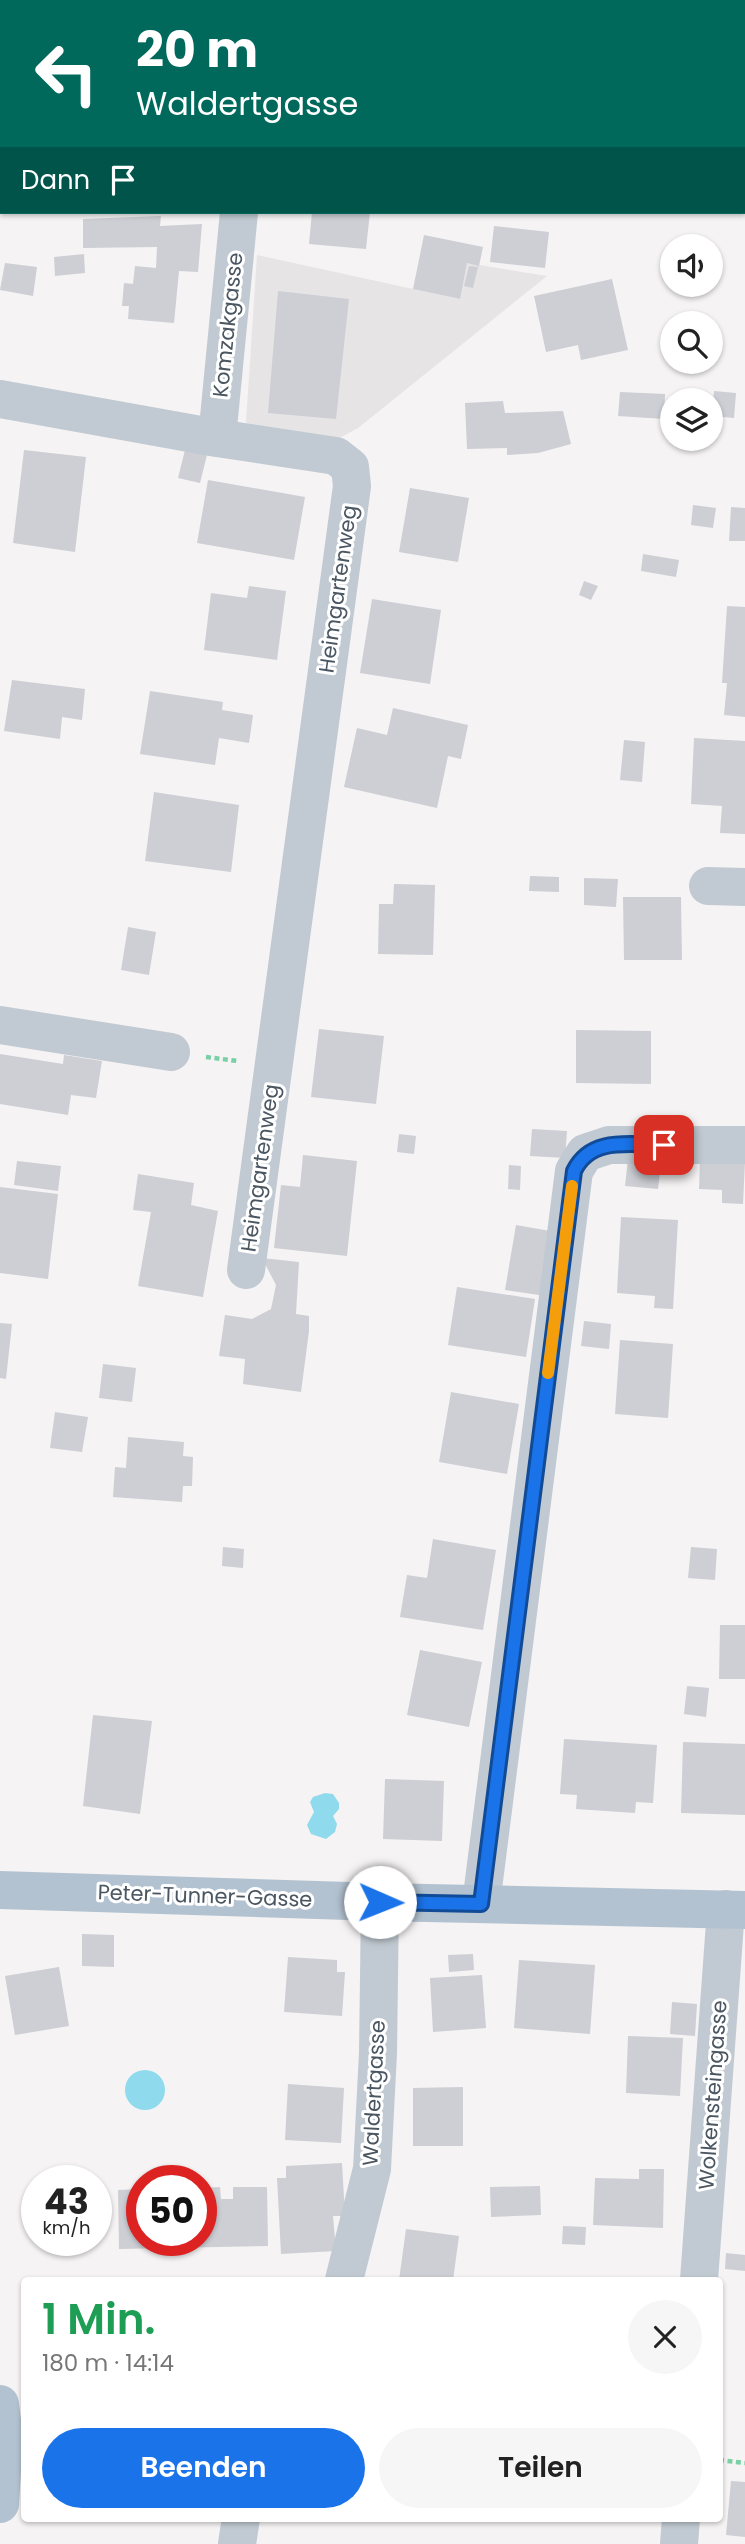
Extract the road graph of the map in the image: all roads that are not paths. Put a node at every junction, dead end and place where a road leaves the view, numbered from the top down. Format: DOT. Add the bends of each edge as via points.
graph roads {
  1 [pos="239,214"];
  2 [pos="0,399"];
  3 [pos="217,438"];
  4 [pos="0,1025"];
  5 [pos="171,1052"];
  6 [pos="745,1145"];
  7 [pos="246,1270"];
  8 [pos="0,1890"];
  9 [pos="380,1902"];
  10 [pos="481,1904"];
  11 [pos="736,1910"];
  12 [pos="345,2277"];
  13 [pos="699,2277"];
  14 [pos="1,2426"];
  15 [pos="0,2504"];
  16 [pos="240,2522"];
  17 [pos="681,2522"];
  18 [pos="237,2544"];
  19 [pos="679,2544"];
  1 -- 3 [label="street, Komzakgasse"];
  2 -- 3 [label="street, Heimgartenweg"];
  3 -- 7 [label="street, Heimgartenweg" via="336,456 350,467 352,476"];
  4 -- 5 [label="street"];
  6 -- 10 [label="street" via="610,1145 585,1153 574,1171"];
  8 -- 9 [label="main road, Peter-Tunner-Gasse"];
  9 -- 10 [label="main road, Peter-Tunner-Gasse"];
  9 -- 12 [label="street, Waldertgasse" via="372,2169"];
  10 -- 11 [label="main road, Peter-Tunner-Gasse"];
  11 -- 13 [label="street, Wolkensteingasse"];
  14 -- 15 [label="main road"];
  16 -- 18 [label="street"];
  17 -- 19 [label="street"];
}
